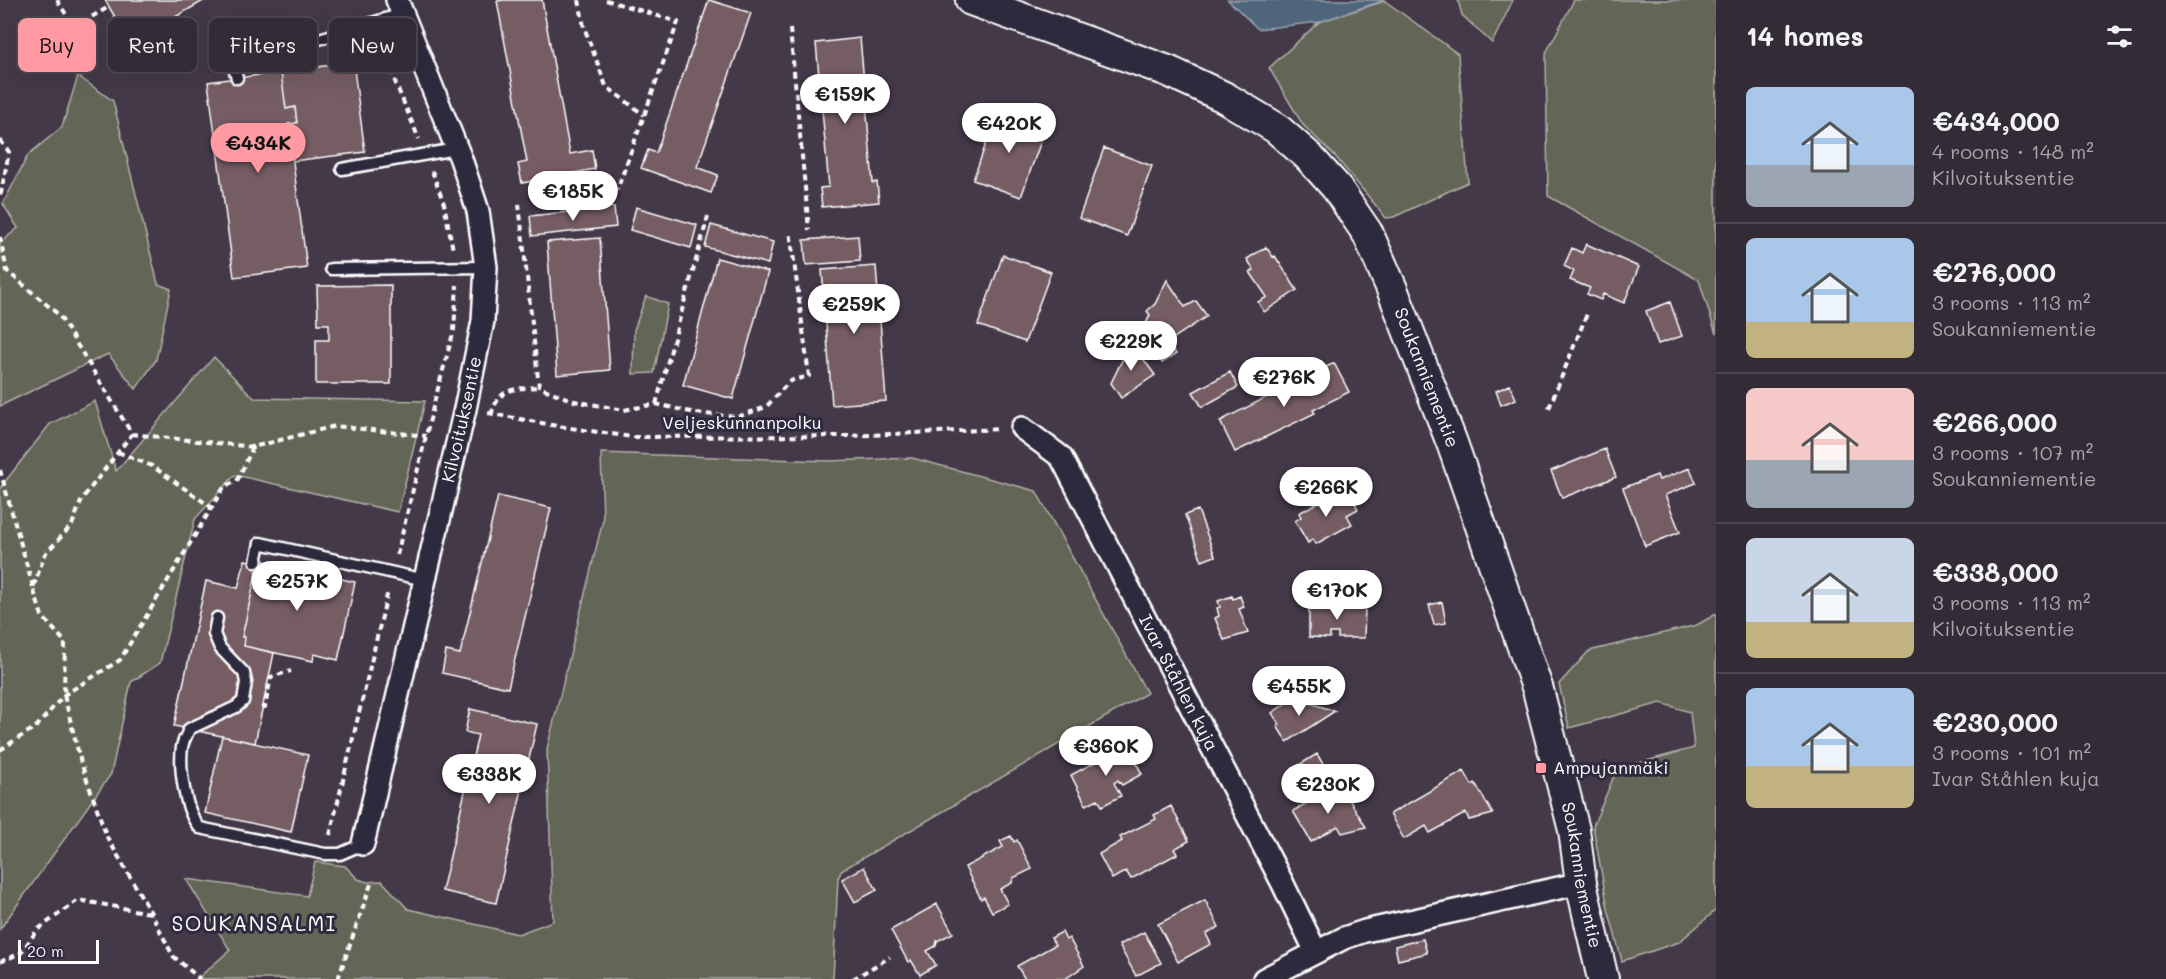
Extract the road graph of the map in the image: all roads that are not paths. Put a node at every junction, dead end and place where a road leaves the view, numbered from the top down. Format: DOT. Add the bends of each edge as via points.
graph roads {
  1 [pos="971,0"];
  2 [pos="400,7"];
  3 [pos="237,78"];
  4 [pos="456,149"];
  5 [pos="342,169"];
  6 [pos="486,267"];
  7 [pos="331,269"];
  8 [pos="1022,428"];
  9 [pos="256,562"];
  10 [pos="425,580"];
  11 [pos="217,618"];
  12 [pos="363,844"];
  13 [pos="1581,883"];
  14 [pos="1316,952"];
  15 [pos="1298,971"];
  16 [pos="1264,979"];
  17 [pos="1603,979"];
  1 -- 13 [label="street, Soukanniementie" via="1168,71 1224,97 1276,128 1336,187 1368,234 1452,443 1538,690 1574,830"];
  2 -- 3 [label="lane" via="371,23 233,65"];
  2 -- 4 [label="street, Kilvoituksentie"];
  4 -- 5 [label="lane"];
  4 -- 6 [label="street, Kilvoituksentie" via="478,211"];
  6 -- 7 [label="lane"];
  6 -- 10 [label="street, Kilvoituksentie" via="483,321"];
  8 -- 14 [label="street, Ivar Ståhlen kuja" via="1061,457"];
  9 -- 10 [label="lane" via="260,543"];
  10 -- 12 [label="street, Kilvoituksentie"];
  11 -- 12 [label="lane" via="214,634 220,648 244,673 246,682 243,701 189,729 182,745 181,775 192,820 200,828 325,854 340,854"];
  13 -- 14 [label="street" via="1365,931"];
  13 -- 17 [label="street, Soukanniementie"];
  14 -- 15 [label="street"];
  15 -- 16 [label="street"];
}
